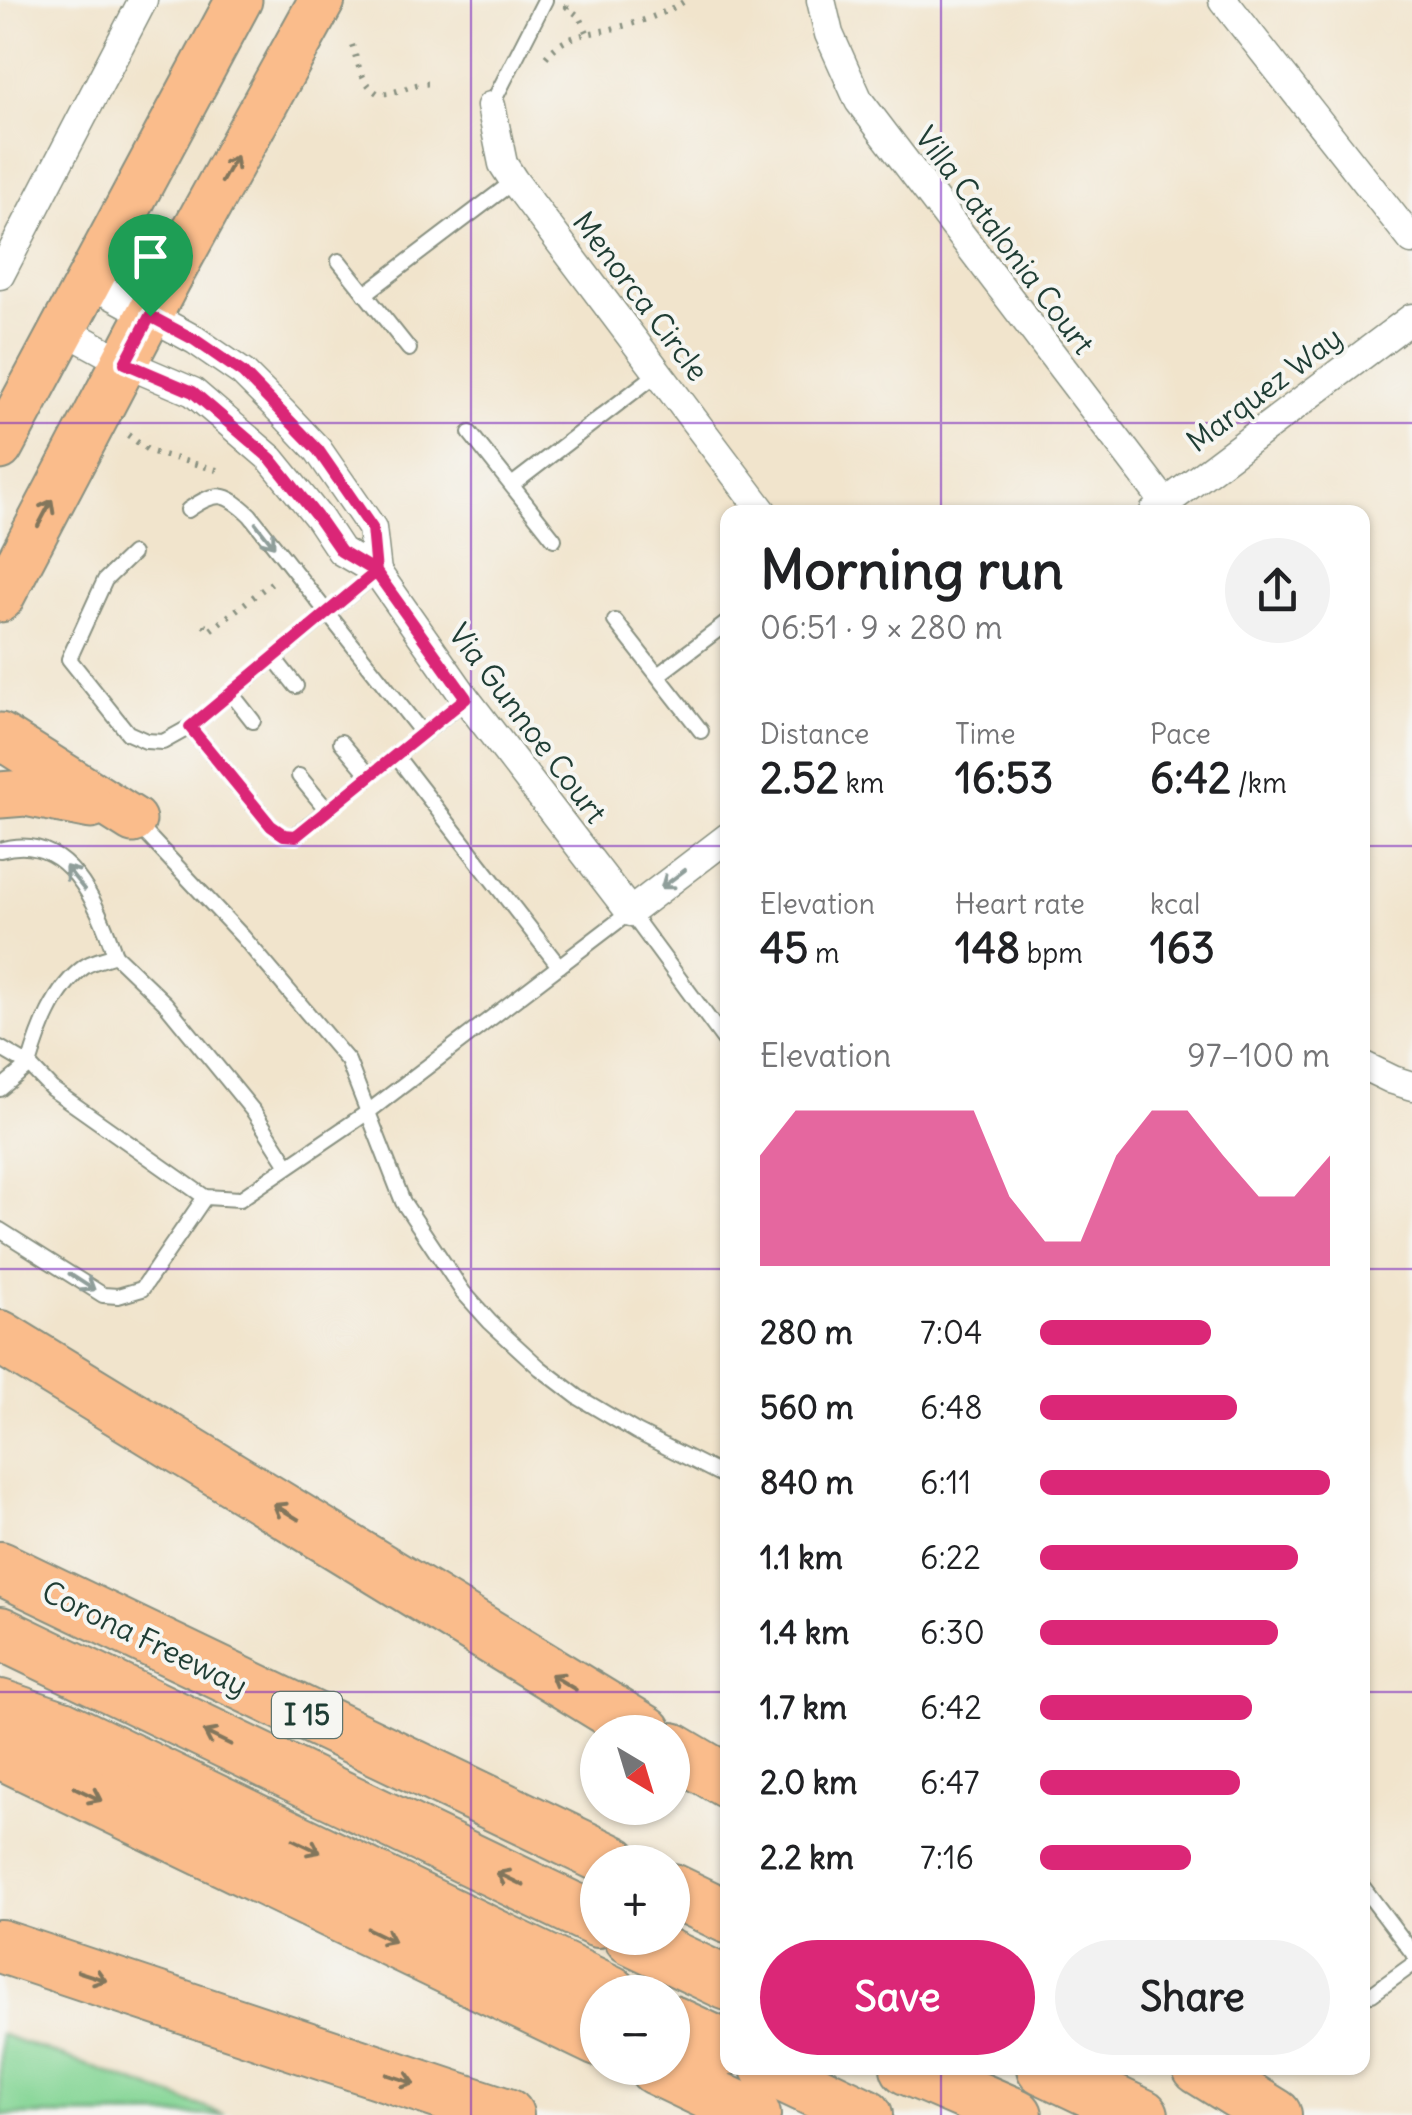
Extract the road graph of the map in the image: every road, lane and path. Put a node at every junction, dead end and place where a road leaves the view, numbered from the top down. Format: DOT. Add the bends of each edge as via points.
graph roads {
  1 [pos="143,0"];
  2 [pos="239,0"];
  3 [pos="322,0"];
  4 [pos="545,0"];
  5 [pos="571,0"];
  6 [pos="686,0"];
  7 [pos="821,0"];
  8 [pos="1224,0"];
  9 [pos="587,32"];
  10 [pos="352,45"];
  11 [pos="541,66"];
  12 [pos="434,84"];
  13 [pos="491,106"];
  14 [pos="514,181"];
  15 [pos="1412,240"];
  16 [pos="339,261"];
  17 [pos="0,275"];
  18 [pos="88,282"];
  19 [pos="365,294"];
  20 [pos="150,316"];
  21 [pos="1412,318"];
  22 [pos="63,329"];
  23 [pos="409,348"];
  24 [pos="125,363"];
  25 [pos="658,373"];
  26 [pos="124,430"];
  27 [pos="470,432"];
  28 [pos="0,448"];
  29 [pos="226,473"];
  30 [pos="512,485"];
  31 [pos="757,505"];
  32 [pos="1158,505"];
  33 [pos="1164,505"];
  34 [pos="188,510"];
  35 [pos="554,539"];
  36 [pos="132,554"];
  37 [pos="268,565"];
  38 [pos="376,572"];
  39 [pos="0,599"];
  40 [pos="327,614"];
  41 [pos="615,621"];
  42 [pos="204,624"];
  43 [pos="720,628"];
  44 [pos="274,658"];
  45 [pos="658,675"];
  46 [pos="296,686"];
  47 [pos="231,693"];
  48 [pos="466,698"];
  49 [pos="253,721"];
  50 [pos="190,727"];
  51 [pos="701,731"];
  52 [pos="423,734"];
  53 [pos="0,736"];
  54 [pos="341,742"];
  55 [pos="396,756"];
  56 [pos="298,776"];
  57 [pos="370,776"];
  58 [pos="0,795"];
  59 [pos="327,810"];
  60 [pos="132,820"];
  61 [pos="720,843"];
  62 [pos="0,850"];
  63 [pos="630,912"];
  64 [pos="114,955"];
  65 [pos="559,966"];
  66 [pos="720,1034"];
  67 [pos="0,1048"];
  68 [pos="28,1065"];
  69 [pos="1370,1069"];
  70 [pos="1412,1086"];
  71 [pos="0,1089"];
  72 [pos="368,1112"];
  73 [pos="288,1165"];
  74 [pos="205,1197"];
  75 [pos="0,1230"];
  76 [pos="0,1337"];
  77 [pos="720,1474"];
  78 [pos="0,1568"];
  79 [pos="0,1633"];
  80 [pos="0,1685"];
  81 [pos="0,1706"];
  82 [pos="300,1712"];
  83 [pos="618,1715"];
  84 [pos="62,1727"];
  85 [pos="0,1752"];
  86 [pos="690,1760"];
  87 [pos="720,1777"];
  88 [pos="580,1846"];
  89 [pos="580,1880"];
  90 [pos="1370,1897"];
  91 [pos="690,1899"];
  92 [pos="580,1913"];
  93 [pos="720,1913"];
  94 [pos="690,1942"];
  95 [pos="0,1946"];
  96 [pos="1412,1952"];
  97 [pos="667,1955"];
  98 [pos="720,1956"];
  99 [pos="1412,1965"];
  100 [pos="580,1977"];
  101 [pos="720,1980"];
  102 [pos="1370,1994"];
  103 [pos="690,2030"];
  104 [pos="580,2031"];
  105 [pos="720,2044"];
  106 [pos="782,2075"];
  107 [pos="923,2075"];
  108 [pos="949,2075"];
  109 [pos="1058,2075"];
  110 [pos="1210,2075"];
  111 [pos="690,2085"];
  112 [pos="1008,2111"];
  113 [pos="507,2115"];
  114 [pos="754,2115"];
  115 [pos="866,2115"];
  116 [pos="1142,2115"];
  117 [pos="1276,2115"];
  1 -- 17 [label="street"];
  2 -- 18 [label="main road"];
  20 -- 3 [label="main road, one-way"];
  4 -- 13 [label="lane"];
  5 -- 9 [label="path" via="567,8"];
  6 -- 9 [label="path" via="635,22"];
  7 -- 32 [label="street, Villa Catalonia Court" via="859,101"];
  8 -- 15 [label="street"];
  9 -- 11 [label="path" via="552,50"];
  10 -- 12 [label="path" via="366,84 377,94"];
  13 -- 14 [label="street, Menorca Circle" via="503,164"];
  14 -- 19 [label="lane"];
  14 -- 25 [label="street, Menorca Circle"];
  16 -- 19 [label="lane"];
  18 -- 20 [label="street, Via Gunnoe Court"];
  18 -- 22 [label="main road"];
  19 -- 23 [label="lane"];
  20 -- 24 [label="main road"];
  20 -- 38 [label="street, Via Gunnoe Court" via="243,373 318,450 372,528"];
  21 -- 33 [label="street, Marquez Way"];
  22 -- 24 [label="street, Via Gunnoe Court"];
  22 -- 28 [label="main road"];
  24 -- 38 [label="street, Via Gunnoe Court" via="193,392 271,459 341,551"];
  39 -- 24 [label="main road, one-way"];
  25 -- 30 [label="lane"];
  25 -- 31 [label="street, Menorca Circle"];
  26 -- 29 [label="path" via="150,451"];
  27 -- 30 [label="lane"];
  30 -- 35 [label="lane"];
  34 -- 40 [label="lane, one-way" via="220,495 234,501"];
  36 -- 50 [label="lane" via="105,580 69,659 128,733 163,742"];
  37 -- 42 [label="path" via="277,578 209,631"];
  38 -- 40 [label="lane"];
  38 -- 48 [label="street, Via Gunnoe Court"];
  40 -- 44 [label="lane"];
  40 -- 52 [label="lane"];
  41 -- 45 [label="lane"];
  43 -- 45 [label="lane"];
  44 -- 46 [label="lane"];
  44 -- 47 [label="lane"];
  45 -- 51 [label="lane"];
  47 -- 49 [label="lane"];
  47 -- 50 [label="lane"];
  48 -- 52 [label="lane"];
  48 -- 63 [label="street, Via Gunnoe Court"];
  50 -- 59 [label="lane" via="284,835 296,836"];
  52 -- 55 [label="lane"];
  53 -- 60 [label="main road"];
  54 -- 57 [label="lane"];
  55 -- 57 [label="lane"];
  55 -- 65 [label="lane"];
  56 -- 59 [label="lane"];
  57 -- 59 [label="lane"];
  58 -- 60 [label="main road" via="80,802"];
  60 -- 72 [label="lane" via="348,1061"];
  61 -- 63 [label="street, one-way"];
  64 -- 62 [label="lane, one-way" via="102,916 69,868 35,846"];
  63 -- 65 [label="lane"];
  63 -- 66 [label="lane"];
  64 -- 68 [label="lane" via="86,965 64,986"];
  64 -- 73 [label="lane" via="243,1098"];
  65 -- 72 [label="lane"];
  67 -- 68 [label="lane"];
  68 -- 71 [label="lane"];
  68 -- 74 [label="lane"];
  69 -- 70 [label="street"];
  72 -- 73 [label="lane"];
  72 -- 77 [label="lane" via="403,1202 490,1322 578,1397"];
  73 -- 74 [label="lane" via="240,1199"];
  75 -- 74 [label="lane, one-way" via="102,1295 118,1296 142,1289"];
  83 -- 76 [label="highway, one-way"];
  78 -- 82 [label="highway, Corona Freeway / I 15"];
  92 -- 79 [label="highway, one-way"];
  80 -- 84 [label="highway"];
  81 -- 84 [label="highway"];
  82 -- 88 [label="highway, Corona Freeway / I 15"];
  82 -- 89 [label="highway"];
  84 -- 100 [label="highway, one-way"];
  85 -- 104 [label="highway, one-way"];
  86 -- 87 [label="highway"];
  90 -- 96 [label="lane"];
  91 -- 93 [label="highway"];
  94 -- 98 [label="highway"];
  95 -- 113 [label="highway, one-way"];
  97 -- 101 [label="highway"];
  99 -- 102 [label="lane"];
  103 -- 105 [label="highway"];
  106 -- 115 [label="highway"];
  107 -- 112 [label="highway"];
  108 -- 112 [label="highway"];
  109 -- 116 [label="highway"];
  110 -- 117 [label="highway"];
  111 -- 114 [label="highway"];
}
